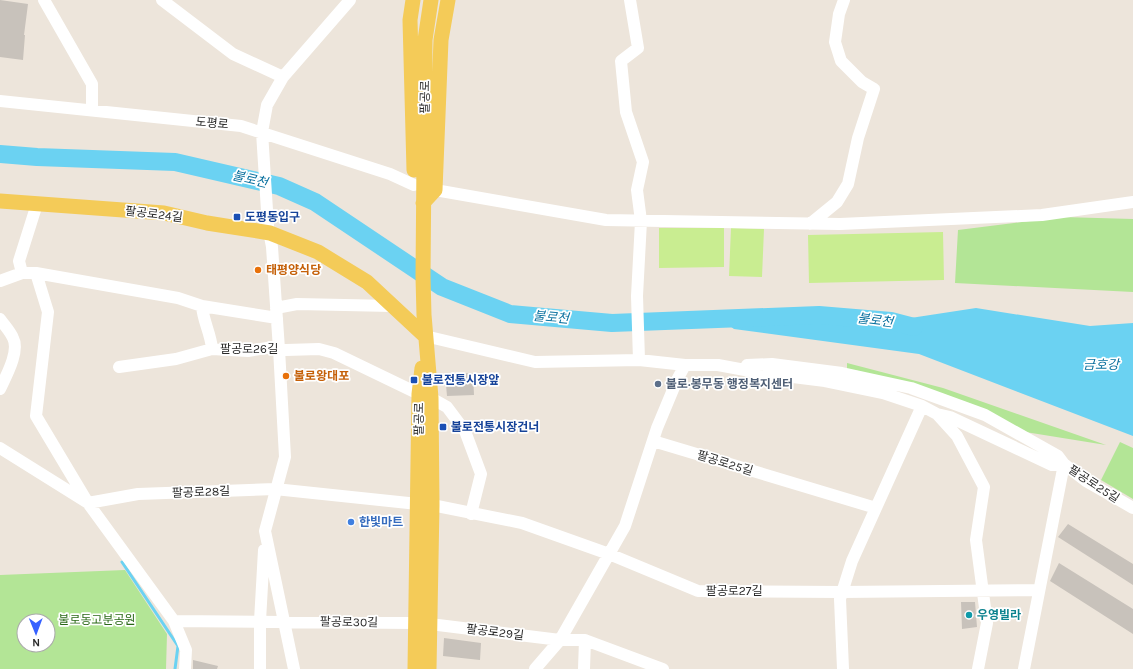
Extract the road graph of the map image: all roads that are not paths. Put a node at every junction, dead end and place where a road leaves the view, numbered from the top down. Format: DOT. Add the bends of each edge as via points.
graph roads {
  1 [pos="44,0"];
  2 [pos="162,0"];
  3 [pos="350,0"];
  4 [pos="413,0"];
  5 [pos="431,0"];
  6 [pos="448,0"];
  7 [pos="630,0"];
  8 [pos="844,0"];
  9 [pos="283,77"];
  10 [pos="0,100"];
  11 [pos="92,110"];
  12 [pos="262,132"];
  13 [pos="414,185"];
  14 [pos="435,190"];
  15 [pos="0,201"];
  16 [pos="423,202"];
  17 [pos="1133,202"];
  18 [pos="37,204"];
  19 [pos="641,220"];
  20 [pos="810,224"];
  21 [pos="269,229"];
  22 [pos="22,273"];
  23 [pos="36,273"];
  24 [pos="0,281"];
  25 [pos="202,306"];
  26 [pos="392,306"];
  27 [pos="277,313"];
  28 [pos="0,319"];
  29 [pos="425,336"];
  30 [pos="212,349"];
  31 [pos="279,349"];
  32 [pos="639,354"];
  33 [pos="718,365"];
  34 [pos="119,366"];
  35 [pos="684,366"];
  36 [pos="0,389"];
  37 [pos="425,396"];
  38 [pos="922,406"];
  39 [pos="936,414"];
  40 [pos="653,441"];
  41 [pos="0,448"];
  42 [pos="1064,464"];
  43 [pos="275,489"];
  44 [pos="88,503"];
  45 [pos="425,505"];
  46 [pos="876,508"];
  47 [pos="1133,508"];
  48 [pos="471,514"];
  49 [pos="265,531"];
  50 [pos="609,554"];
  51 [pos="1039,590"];
  52 [pos="983,591"];
  53 [pos="842,592"];
  54 [pos="174,621"];
  55 [pos="283,621"];
  56 [pos="260,622"];
  57 [pos="423,624"];
  58 [pos="560,640"];
  59 [pos="585,640"];
  60 [pos="185,669"];
  61 [pos="260,669"];
  62 [pos="294,669"];
  63 [pos="415,669"];
  64 [pos="429,669"];
  65 [pos="535,669"];
  66 [pos="584,669"];
  67 [pos="663,669"];
  68 [pos="843,669"];
  69 [pos="978,669"];
  70 [pos="1024,669"];
  1 -- 11 [label="street" via="92,84"];
  2 -- 9 [label="street" via="233,54"];
  3 -- 9 [label="street"];
  4 -- 13 [label="main road" via="410,20"];
  5 -- 16 [label="main road, 팔공로" via="425,40"];
  6 -- 14 [label="main road" via="441,40"];
  7 -- 19 [label="street" via="638,48 620,61 626,112 643,162 637,190"];
  8 -- 20 [label="street" via="835,42 841,61 862,82 874,89 858,138 848,184 837,202"];
  9 -- 12 [label="street" via="267,105"];
  10 -- 11 [label="street, 도평로"];
  11 -- 12 [label="street, 도평로" via="241,126"];
  12 -- 13 [label="street, 도평로" via="390,174"];
  12 -- 21 [label="street"];
  13 -- 16 [label="main road"];
  14 -- 16 [label="main road"];
  14 -- 19 [label="street" via="606,220"];
  15 -- 18 [label="main road, 팔공로24길"];
  16 -- 29 [label="main road, 팔공로"];
  17 -- 20 [label="street" via="1042,214"];
  18 -- 21 [label="main road, 팔공로24길" via="164,213 207,223"];
  18 -- 22 [label="street" via="19,261"];
  19 -- 20 [label="street"];
  19 -- 32 [label="street" via="637,296"];
  21 -- 26 [label="main road, 팔공로24길" via="318,252 367,282"];
  21 -- 27 [label="street"];
  22 -- 23 [label="street"];
  22 -- 24 [label="street"];
  23 -- 25 [label="street" via="178,298"];
  23 -- 44 [label="street" via="48,312 36,416"];
  25 -- 27 [label="street"];
  25 -- 30 [label="street"];
  26 -- 27 [label="street" via="297,304"];
  26 -- 29 [label="main road, 팔공로24길"];
  27 -- 31 [label="street"];
  28 -- 36 [label="street" via="14,338 16,348"];
  29 -- 32 [label="street, 팔공로25길" via="535,362"];
  29 -- 37 [label="main road, 팔공로"];
  30 -- 31 [label="street, 팔공로26길"];
  30 -- 34 [label="street, 팔공로26길" via="176,359"];
  31 -- 37 [label="street, 팔공로26길" via="327,351"];
  31 -- 43 [label="street" via="285,457"];
  32 -- 35 [label="street, 팔공로25길"];
  33 -- 35 [label="street, 팔공로25길"];
  33 -- 38 [label="street, 팔공로25길" via="825,381 883,393"];
  33 -- 42 [label="street" via="780,365 842,373 911,388 985,415 1058,456"];
  35 -- 40 [label="street"];
  37 -- 45 [label="main road, 팔공로"];
  37 -- 48 [label="street, 팔공로26길" via="447,407 465,432 481,474"];
  38 -- 39 [label="street, 팔공로25길"];
  38 -- 46 [label="street"];
  39 -- 42 [label="street, 팔공로25길" via="950,416 1052,465"];
  39 -- 52 [label="street" via="957,436 984,487 976,540"];
  40 -- 46 [label="street, 팔공로25길"];
  40 -- 50 [label="street" via="625,526"];
  41 -- 44 [label="street"];
  42 -- 47 [label="street, 팔공로25길" via="1086,481"];
  42 -- 51 [label="street"];
  43 -- 44 [label="street, 팔공로28길" via="138,494"];
  43 -- 45 [label="street, 팔공로28길"];
  43 -- 49 [label="street"];
  44 -- 54 [label="street"];
  45 -- 48 [label="street, 팔공로27길"];
  45 -- 57 [label="main road, 팔공로"];
  46 -- 53 [label="street" via="852,561"];
  48 -- 50 [label="street, 팔공로27길" via="522,524"];
  49 -- 55 [label="street"];
  49 -- 56 [label="street"];
  50 -- 53 [label="street, 팔공로27길" via="698,591"];
  50 -- 58 [label="street"];
  51 -- 52 [label="street, 팔공로27길"];
  51 -- 70 [label="street"];
  52 -- 53 [label="street, 팔공로27길"];
  52 -- 69 [label="street" via="987,623"];
  53 -- 68 [label="street" via="840,599"];
  54 -- 56 [label="street, 팔공로30길"];
  54 -- 60 [label="street" via="186,650"];
  55 -- 56 [label="street, 팔공로30길"];
  55 -- 57 [label="street, 팔공로30길"];
  55 -- 62 [label="street"];
  56 -- 61 [label="street"];
  57 -- 58 [label="street, 팔공로29길"];
  57 -- 63 [label="main road, 팔공로"];
  57 -- 64 [label="main road, 팔공로"];
  58 -- 59 [label="street, 팔공로29길"];
  58 -- 65 [label="street"];
  59 -- 66 [label="street"];
  59 -- 67 [label="street, 팔공로29길"];
}
